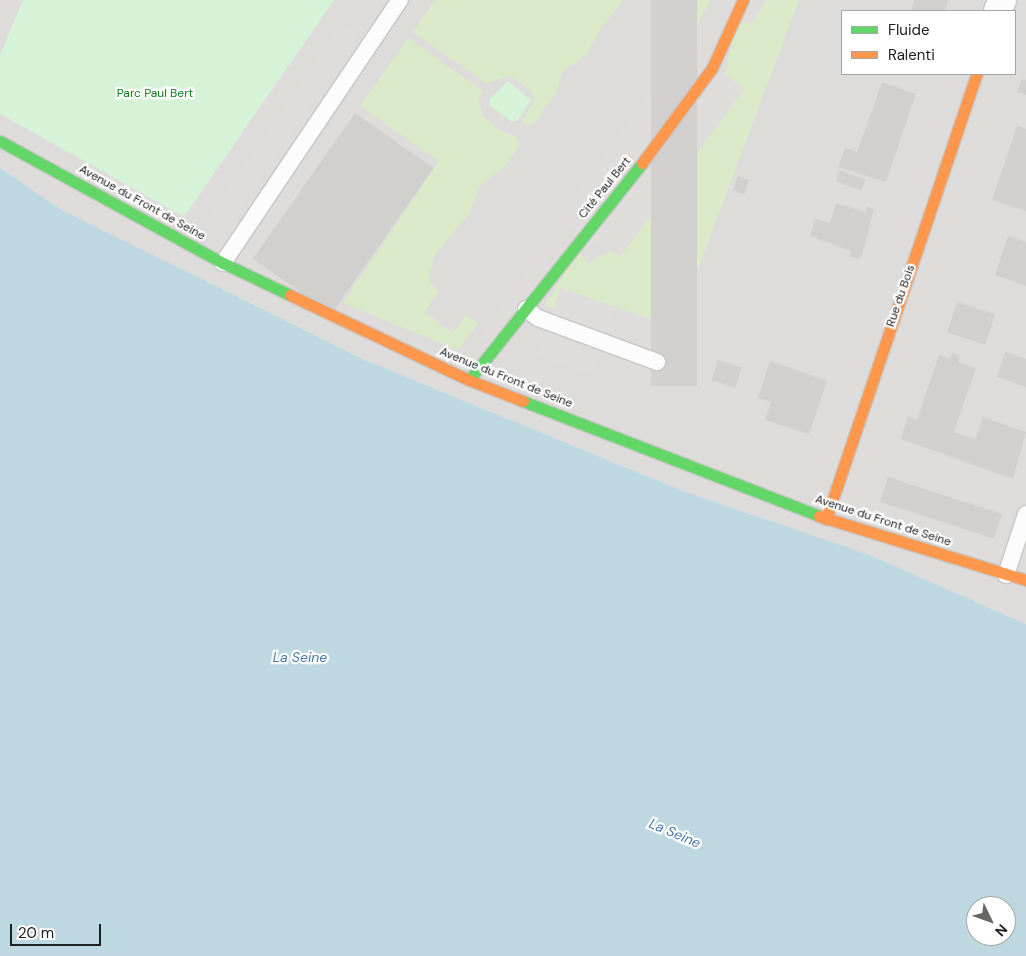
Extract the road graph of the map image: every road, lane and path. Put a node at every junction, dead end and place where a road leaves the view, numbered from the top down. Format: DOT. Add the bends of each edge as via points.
graph roads {
  1 [pos="400,0"];
  2 [pos="743,0"];
  3 [pos="977,75"];
  4 [pos="0,141"];
  5 [pos="223,263"];
  6 [pos="526,309"];
  7 [pos="657,362"];
  8 [pos="469,380"];
  9 [pos="1026,514"];
  10 [pos="826,519"];
  11 [pos="1006,575"];
  12 [pos="1026,580"];
  1 -- 5 [label="lane"];
  2 -- 6 [label="street, Cité Paul Bert" via="712,68 642,164"];
  3 -- 10 [label="street, Rue du Bois"];
  4 -- 5 [label="street, Avenue du Front de Seine"];
  5 -- 8 [label="street, Avenue du Front de Seine"];
  6 -- 7 [label="lane" via="538,318"];
  6 -- 8 [label="street, Cité Paul Bert"];
  8 -- 10 [label="street, Avenue du Front de Seine"];
  9 -- 11 [label="lane"];
  10 -- 11 [label="street, Avenue du Front de Seine"];
  11 -- 12 [label="street, Avenue du Front de Seine"];
}
